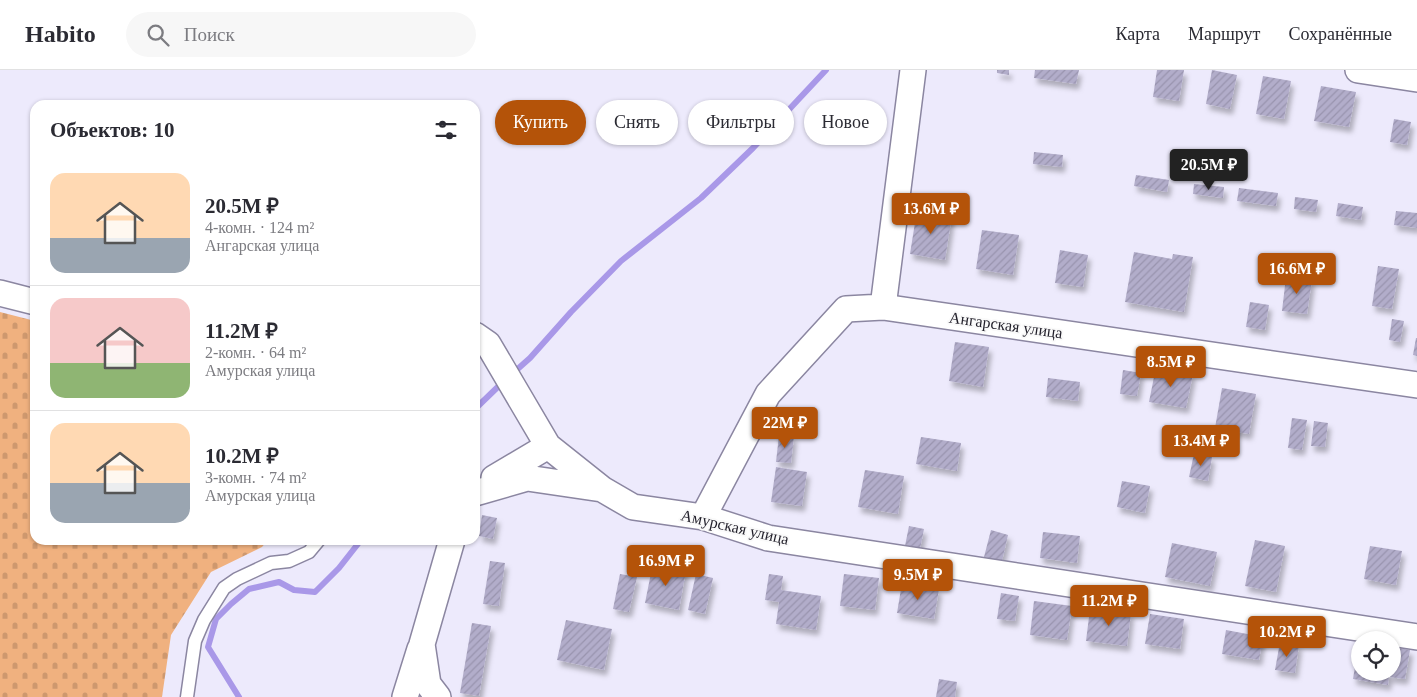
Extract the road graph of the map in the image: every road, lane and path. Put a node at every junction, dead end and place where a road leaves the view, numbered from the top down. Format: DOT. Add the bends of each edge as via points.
graph roads {
  1 [pos="913,70"];
  2 [pos="1358,70"];
  3 [pos="1417,79"];
  4 [pos="0,293"];
  5 [pos="30,301"];
  6 [pos="883,307"];
  7 [pos="480,339"];
  8 [pos="1417,385"];
  9 [pos="548,446"];
  10 [pos="480,489"];
  11 [pos="602,489"];
  12 [pos="480,491"];
  13 [pos="703,516"];
  14 [pos="315,545"];
  15 [pos="451,545"];
  16 [pos="1417,637"];
  17 [pos="422,644"];
  18 [pos="187,697"];
  19 [pos="404,697"];
  20 [pos="438,697"];
  1 -- 6 [label="street"];
  2 -- 3 [label="street"];
  4 -- 5 [label="street"];
  6 -- 8 [label="street, Ангарская улица"];
  6 -- 13 [label="street, Ангарская улица" via="846,309 768,394"];
  7 -- 9 [label="street" via="488,344"];
  9 -- 10 [label="street"];
  9 -- 11 [label="street"];
  11 -- 12 [label="street, Амурская улица" via="527,478"];
  11 -- 13 [label="street, Амурская улица" via="633,507"];
  13 -- 16 [label="street, Амурская улица" via="768,538"];
  14 -- 18 [label="lane" via="309,552 289,561 271,563 224,588 208,612 195,641"];
  15 -- 17 [label="street"];
  17 -- 19 [label="street"];
  17 -- 20 [label="street" via="428,684"];
}
